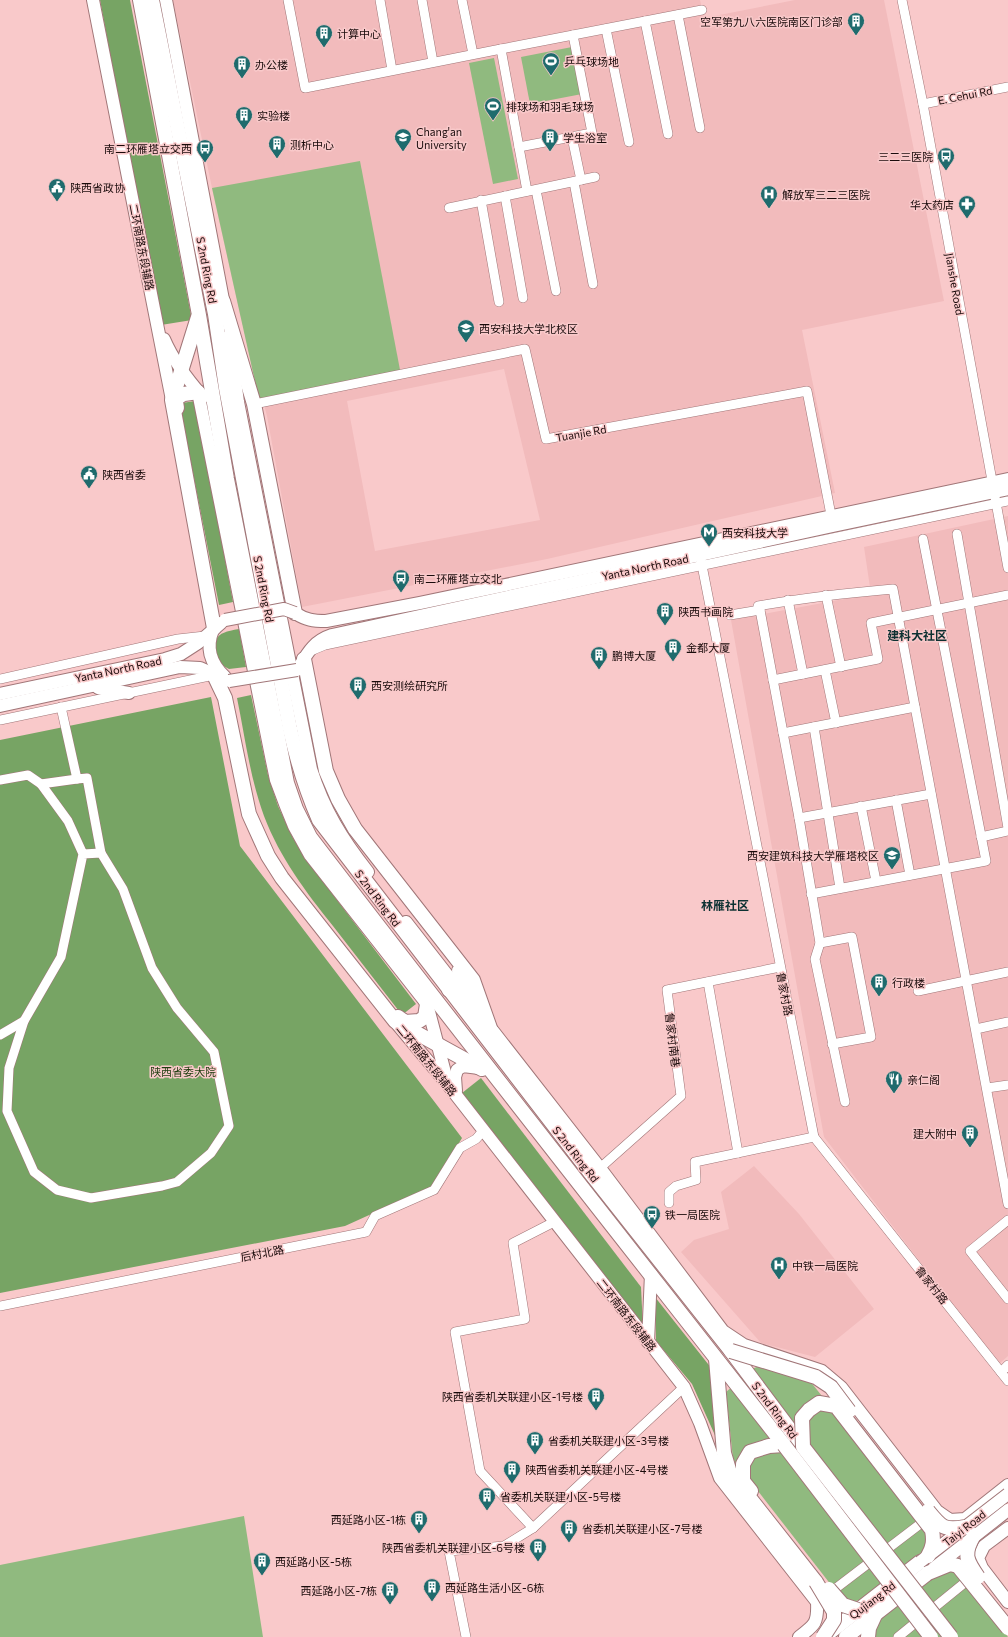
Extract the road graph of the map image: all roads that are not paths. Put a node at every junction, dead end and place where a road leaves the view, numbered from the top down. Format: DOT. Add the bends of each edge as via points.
graph roads {
  1 [pos="93,0"];
  2 [pos="140,0"];
  3 [pos="152,0"];
  4 [pos="166,0"];
  5 [pos="288,0"];
  6 [pos="380,0"];
  7 [pos="422,0"];
  8 [pos="462,0"];
  9 [pos="902,0"];
  10 [pos="702,10"];
  11 [pos="678,15"];
  12 [pos="645,21"];
  13 [pos="606,29"];
  14 [pos="573,35"];
  15 [pos="501,49"];
  16 [pos="473,54"];
  17 [pos="433,62"];
  18 [pos="392,70"];
  19 [pos="1008,87"];
  20 [pos="923,104"];
  21 [pos="700,128"];
  22 [pos="668,134"];
  23 [pos="572,137"];
  24 [pos="629,142"];
  25 [pos="519,148"];
  26 [pos="595,177"];
  27 [pos="577,181"];
  28 [pos="536,190"];
  29 [pos="527,192"];
  30 [pos="505,196"];
  31 [pos="481,200"];
  32 [pos="449,208"];
  33 [pos="593,284"];
  34 [pos="556,291"];
  35 [pos="524,298"];
  36 [pos="223,302"];
  37 [pos="499,302"];
  38 [pos="199,315"];
  39 [pos="157,324"];
  40 [pos="182,369"];
  41 [pos="198,392"];
  42 [pos="172,400"];
  43 [pos="254,404"];
  44 [pos="216,412"];
  45 [pos="1008,479"];
  46 [pos="1008,489"];
  47 [pos="993,493"];
  48 [pos="1008,500"];
  49 [pos="831,515"];
  50 [pos="957,534"];
  51 [pos="923,539"];
  52 [pos="700,555"];
  53 [pos="1008,568"];
  54 [pos="826,595"];
  55 [pos="1008,596"];
  56 [pos="788,600"];
  57 [pos="969,603"];
  58 [pos="760,610"];
  59 [pos="936,610"];
  60 [pos="295,613"];
  61 [pos="730,615"];
  62 [pos="898,617"];
  63 [pos="215,628"];
  64 [pos="303,661"];
  65 [pos="841,667"];
  66 [pos="825,670"];
  67 [pos="803,674"];
  68 [pos="214,675"];
  69 [pos="0,679"];
  70 [pos="773,680"];
  71 [pos="229,681"];
  72 [pos="91,687"];
  73 [pos="129,693"];
  74 [pos="0,694"];
  75 [pos="0,706"];
  76 [pos="61,707"];
  77 [pos="915,707"];
  78 [pos="0,720"];
  79 [pos="836,723"];
  80 [pos="814,727"];
  81 [pos="783,733"];
  82 [pos="77,779"];
  83 [pos="0,780"];
  84 [pos="41,784"];
  85 [pos="931,794"];
  86 [pos="896,800"];
  87 [pos="861,806"];
  88 [pos="827,812"];
  89 [pos="799,818"];
  90 [pos="1008,828"];
  91 [pos="1008,831"];
  92 [pos="981,837"];
  93 [pos="101,853"];
  94 [pos="83,854"];
  95 [pos="946,868"];
  96 [pos="910,875"];
  97 [pos="876,881"];
  98 [pos="840,888"];
  99 [pos="811,894"];
  100 [pos="820,943"];
  101 [pos="780,967"];
  102 [pos="1008,972"];
  103 [pos="418,979"];
  104 [pos="967,981"];
  105 [pos="708,982"];
  106 [pos="449,990"];
  107 [pos="464,990"];
  108 [pos="918,991"];
  109 [pos="426,998"];
  110 [pos="24,1021"];
  111 [pos="395,1021"];
  112 [pos="1008,1022"];
  113 [pos="489,1025"];
  114 [pos="976,1028"];
  115 [pos="0,1036"];
  116 [pos="832,1044"];
  117 [pos="439,1045"];
  118 [pos="500,1056"];
  119 [pos="481,1069"];
  120 [pos="1008,1084"];
  121 [pos="449,1086"];
  122 [pos="987,1088"];
  123 [pos="458,1098"];
  124 [pos="512,1099"];
  125 [pos="845,1102"];
  126 [pos="483,1132"];
  127 [pos="814,1137"];
  128 [pos="738,1153"];
  129 [pos="600,1168"];
  130 [pos="669,1203"];
  131 [pos="1008,1203"];
  132 [pos="1008,1220"];
  133 [pos="554,1222"];
  134 [pos="651,1274"];
  135 [pos="1008,1300"];
  136 [pos="0,1306"];
  137 [pos="706,1320"];
  138 [pos="722,1331"];
  139 [pos="648,1342"];
  140 [pos="731,1351"];
  141 [pos="716,1359"];
  142 [pos="1008,1365"];
  143 [pos="1001,1372"];
  144 [pos="1008,1381"];
  145 [pos="684,1388"];
  146 [pos="784,1445"];
  147 [pos="803,1447"];
  148 [pos="1008,1485"];
  149 [pos="1008,1494"];
  150 [pos="1008,1510"];
  151 [pos="937,1511"];
  152 [pos="968,1527"];
  153 [pos="533,1528"];
  154 [pos="1008,1528"];
  155 [pos="984,1546"];
  156 [pos="925,1564"];
  157 [pos="982,1568"];
  158 [pos="816,1602"];
  159 [pos="1008,1602"];
  160 [pos="858,1610"];
  161 [pos="875,1614"];
  162 [pos="1008,1615"];
  163 [pos="1008,1628"];
  164 [pos="815,1632"];
  165 [pos="466,1637"];
  166 [pos="799,1637"];
  167 [pos="823,1637"];
  168 [pos="846,1637"];
  169 [pos="868,1637"];
  170 [pos="898,1637"];
  171 [pos="931,1637"];
  172 [pos="951,1637"];
  1 -- 39 [label="main road, 二环南路东段辅路"];
  2 -- 38 [label="highway, S 2nd Ring Rd"];
  3 -- 106 [label="highway, S 2nd Ring Rd" via="215,314 226,388 299,768 319,820"];
  4 -- 36 [label="main road"];
  5 -- 18 [label="street" via="305,88"];
  6 -- 18 [label="street"];
  7 -- 17 [label="street"];
  8 -- 16 [label="street"];
  9 -- 20 [label="street, Jianshe Road"];
  10 -- 11 [label="street"];
  11 -- 12 [label="street"];
  11 -- 21 [label="street"];
  12 -- 13 [label="street"];
  12 -- 22 [label="street"];
  13 -- 14 [label="street"];
  13 -- 24 [label="street"];
  14 -- 15 [label="street"];
  14 -- 23 [label="street" via="592,133"];
  15 -- 16 [label="street"];
  15 -- 25 [label="street"];
  16 -- 17 [label="street"];
  17 -- 18 [label="street"];
  19 -- 20 [label="street, E. Cehui Rd"];
  20 -- 47 [label="street, Jianshe Road"];
  23 -- 25 [label="street"];
  23 -- 27 [label="street"];
  25 -- 29 [label="street"];
  26 -- 27 [label="street"];
  27 -- 28 [label="street"];
  27 -- 33 [label="street"];
  28 -- 29 [label="street"];
  28 -- 34 [label="street"];
  29 -- 30 [label="street"];
  30 -- 31 [label="street"];
  30 -- 35 [label="street"];
  31 -- 32 [label="street"];
  31 -- 37 [label="street"];
  36 -- 43 [label="highway"];
  36 -- 107 [label="main road" via="238,402 311,769 331,820 349,848 452,981"];
  38 -- 40 [label="highway"];
  38 -- 44 [label="highway, S 2nd Ring Rd"];
  39 -- 40 [label="main road" via="168,348"];
  39 -- 42 [label="main road, 二环南路东段辅路"];
  40 -- 41 [label="main road"];
  40 -- 42 [label="highway"];
  41 -- 44 [label="main road"];
  41 -- 63 [label="highway" via="181,395 176,402 216,606"];
  41 -- 109 [label="main road" via="276,780 284,804 294,826 321,870"];
  42 -- 63 [label="highway"];
  43 -- 49 [label="street, Tuanjie Rd" via="525,349 546,439 807,391"];
  43 -- 60 [label="highway"];
  44 -- 103 [label="highway, S 2nd Ring Rd" via="288,783 296,809 310,837"];
  45 -- 47 [label="main road, Yanta North Road"];
  46 -- 47 [label="main road, Yanta North Road"];
  47 -- 48 [label="street"];
  47 -- 49 [label="main road, Yanta North Road"];
  47 -- 52 [label="main road, Yanta North Road"];
  47 -- 53 [label="street, Jianshe Road"];
  49 -- 52 [label="main road, Yanta North Road"];
  50 -- 57 [label="street"];
  51 -- 59 [label="street"];
  52 -- 60 [label="main road, Yanta North Road" via="326,621 313,621"];
  52 -- 64 [label="main road, Yanta North Road" via="332,635 321,639"];
  52 -- 101 [label="street, 鲁家村路"];
  54 -- 56 [label="street"];
  54 -- 62 [label="street" via="892,589"];
  54 -- 65 [label="street"];
  55 -- 57 [label="street"];
  56 -- 58 [label="street" via="758,606"];
  56 -- 67 [label="street"];
  57 -- 59 [label="street"];
  57 -- 90 [label="street"];
  58 -- 61 [label="street"];
  58 -- 70 [label="street"];
  59 -- 62 [label="street"];
  59 -- 92 [label="street"];
  60 -- 63 [label="main road, Yanta North Road, bridge" via="284,609"];
  62 -- 65 [label="street" via="871,623 878,659"];
  62 -- 77 [label="street"];
  63 -- 69 [label="street" via="178,639"];
  63 -- 71 [label="main road" via="209,641 209,654 218,670"];
  63 -- 74 [label="main road, Yanta North Road" via="181,654 165,659"];
  64 -- 71 [label="main road, bridge"];
  64 -- 107 [label="highway" via="304,684 322,776 339,815 355,840 466,980"];
  64 -- 113 [label="highway" via="326,771 338,799 355,829 473,980"];
  65 -- 66 [label="street"];
  66 -- 67 [label="street"];
  66 -- 79 [label="street"];
  67 -- 70 [label="street"];
  68 -- 71 [label="main road, Yanta North Road"];
  68 -- 72 [label="main road, Yanta North Road" via="200,668 180,667"];
  68 -- 73 [label="street"];
  68 -- 111 [label="highway" via="225,698 249,814 268,856 282,878"];
  70 -- 81 [label="street"];
  71 -- 109 [label="highway" via="252,797 265,834 288,876 399,1018 405,1022 419,1021 425,1017"];
  72 -- 73 [label="main road"];
  72 -- 75 [label="main road, Yanta North Road"];
  73 -- 76 [label="street"];
  76 -- 78 [label="street"];
  76 -- 82 [label="street"];
  77 -- 79 [label="street"];
  77 -- 85 [label="street"];
  79 -- 80 [label="street"];
  80 -- 81 [label="street"];
  80 -- 88 [label="street"];
  81 -- 89 [label="street"];
  82 -- 84 [label="street"];
  82 -- 93 [label="street" via="87,778"];
  83 -- 84 [label="street" via="28,775"];
  84 -- 94 [label="street" via="68,821"];
  85 -- 86 [label="street"];
  85 -- 95 [label="street"];
  86 -- 87 [label="street"];
  86 -- 96 [label="street"];
  87 -- 88 [label="street"];
  87 -- 97 [label="street"];
  88 -- 89 [label="street"];
  88 -- 98 [label="street"];
  89 -- 99 [label="street"];
  91 -- 92 [label="street"];
  92 -- 95 [label="street" via="986,861"];
  93 -- 94 [label="street"];
  93 -- 110 [label="street" via="122,889 152,968 177,1008 214,1052 229,1126 211,1153 177,1182 91,1198 57,1190 34,1172 7,1111 10,1068"];
  94 -- 110 [label="street" via="61,957"];
  95 -- 96 [label="street"];
  95 -- 104 [label="street"];
  96 -- 97 [label="street"];
  97 -- 98 [label="street"];
  98 -- 99 [label="street"];
  99 -- 100 [label="street"];
  100 -- 116 [label="street" via="815,960"];
  100 -- 116 [label="street" via="852,936 871,1037"];
  101 -- 105 [label="street, 鲁家村南巷"];
  101 -- 127 [label="street, 鲁家村路"];
  102 -- 104 [label="street"];
  103 -- 109 [label="highway"];
  103 -- 124 [label="highway, S 2nd Ring Rd"];
  104 -- 108 [label="street"];
  104 -- 114 [label="street"];
  105 -- 128 [label="street"];
  105 -- 129 [label="street, 鲁家村南巷" via="667,990 681,1096"];
  106 -- 107 [label="highway"];
  106 -- 113 [label="main road"];
  106 -- 118 [label="highway, S 2nd Ring Rd"];
  107 -- 113 [label="main road"];
  109 -- 117 [label="main road"];
  109 -- 119 [label="highway"];
  110 -- 115 [label="street"];
  111 -- 117 [label="highway"];
  111 -- 121 [label="main road, 二环南路东段辅路"];
  112 -- 114 [label="street"];
  113 -- 118 [label="highway"];
  113 -- 129 [label="main road"];
  114 -- 122 [label="street"];
  116 -- 125 [label="street"];
  117 -- 119 [label="highway"];
  117 -- 121 [label="main road"];
  118 -- 137 [label="highway, S 2nd Ring Rd"];
  119 -- 123 [label="main road" via="463,1066 457,1070 455,1086"];
  119 -- 124 [label="highway" via="498,1089"];
  120 -- 122 [label="street"];
  121 -- 123 [label="main road, 二环南路东段辅路"];
  122 -- 131 [label="street"];
  123 -- 126 [label="main road, 二环南路东段辅路"];
  124 -- 134 [label="highway, S 2nd Ring Rd"];
  126 -- 133 [label="main road, 二环南路东段辅路"];
  126 -- 136 [label="street, 后村北路" via="460,1148 434,1190 375,1216 366,1232"];
  127 -- 128 [label="street"];
  127 -- 143 [label="street, 鲁家村路"];
  128 -- 130 [label="street" via="695,1162 696,1180 676,1186 669,1192"];
  129 -- 138 [label="main road"];
  132 -- 135 [label="street" via="970,1251"];
  133 -- 139 [label="main road, 二环南路东段辅路"];
  133 -- 153 [label="street" via="513,1243 525,1319 455,1332 480,1471"];
  134 -- 139 [label="main road"];
  134 -- 141 [label="highway, S 2nd Ring Rd"];
  137 -- 138 [label="main road"];
  137 -- 140 [label="highway, S 2nd Ring Rd"];
  138 -- 151 [label="main road" via="744,1345 822,1371 828,1376 840,1387"];
  139 -- 145 [label="main road, 二环南路东段辅路"];
  140 -- 147 [label="highway, S 2nd Ring Rd, bridge"];
  140 -- 152 [label="highway, bridge" via="816,1378 831,1388 939,1524 952,1530"];
  141 -- 146 [label="highway, S 2nd Ring Rd"];
  141 -- 167 [label="highway, bridge" via="724,1453 730,1473 830,1603 834,1620"];
  142 -- 143 [label="street"];
  143 -- 144 [label="street, 鲁家村路"];
  145 -- 153 [label="street"];
  145 -- 158 [label="main road, 二环南路东段辅路" via="720,1478"];
  146 -- 160 [label="highway, bridge" via="769,1446 750,1452 743,1464 743,1481 843,1605"];
  146 -- 171 [label="highway, S 2nd Ring Rd, bridge"];
  147 -- 156 [label="highway, bridge" via="802,1418 820,1403 836,1406 932,1530 934,1539"];
  147 -- 172 [label="highway, S 2nd Ring Rd, bridge"];
  148 -- 152 [label="main road"];
  149 -- 152 [label="main road, Taiyi Road, bridge"];
  150 -- 152 [label="main road, Taiyi Road, bridge"];
  151 -- 152 [label="main road" via="950,1520"];
  151 -- 158 [label="street"];
  152 -- 155 [label="street"];
  152 -- 156 [label="main road, Taiyi Road, bridge"];
  152 -- 156 [label="main road, Taiyi Road, bridge"];
  152 -- 162 [label="highway, bridge" via="968,1564"];
  153 -- 165 [label="street" via="504,1546 449,1551"];
  154 -- 155 [label="main road"];
  155 -- 157 [label="main road" via="978,1558"];
  156 -- 160 [label="highway, Qujiang Rd, bridge"];
  156 -- 161 [label="highway, Qujiang Rd, bridge"];
  156 -- 163 [label="highway, bridge" via="958,1566"];
  157 -- 159 [label="main road"];
  157 -- 170 [label="street"];
  158 -- 164 [label="main road" via="818,1617"];
  160 -- 167 [label="highway, Qujiang Rd, bridge"];
  161 -- 168 [label="highway, Qujiang Rd"];
  161 -- 169 [label="highway"];
  164 -- 166 [label="main road"];
}
